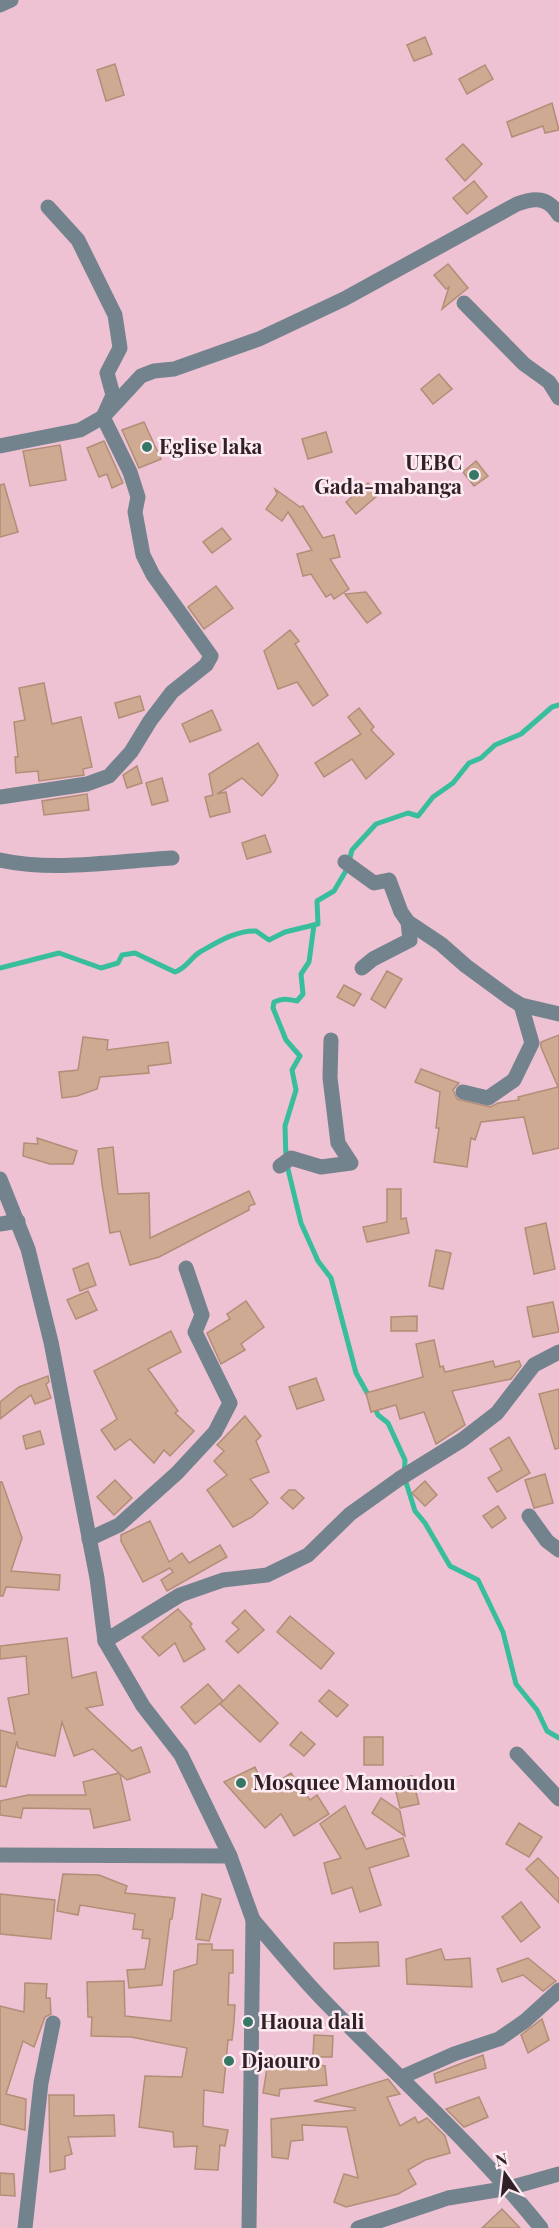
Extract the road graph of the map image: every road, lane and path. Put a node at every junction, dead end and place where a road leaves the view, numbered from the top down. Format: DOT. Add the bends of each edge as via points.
graph roads {
  1 [pos="11,0"];
  2 [pos="0,5"];
  3 [pos="48,207"];
  4 [pos="559,215"];
  5 [pos="464,303"];
  6 [pos="559,398"];
  7 [pos="103,417"];
  8 [pos="0,447"];
  9 [pos="0,797"];
  10 [pos="172,858"];
  11 [pos="0,860"];
  12 [pos="345,862"];
  13 [pos="408,922"];
  14 [pos="362,968"];
  15 [pos="521,1005"];
  16 [pos="559,1014"];
  17 [pos="331,1040"];
  18 [pos="463,1092"];
  19 [pos="286,1162"];
  20 [pos="0,1179"];
  21 [pos="18,1221"];
  22 [pos="0,1224"];
  23 [pos="186,1268"];
  24 [pos="559,1352"];
  25 [pos="529,1516"];
  26 [pos="89,1539"];
  27 [pos="559,1550"];
  28 [pos="105,1641"];
  29 [pos="517,1754"];
  30 [pos="559,1799"];
  31 [pos="0,1855"];
  32 [pos="230,1856"];
  33 [pos="253,1920"];
  34 [pos="559,1990"];
  35 [pos="53,2023"];
  36 [pos="402,2077"];
  37 [pos="559,2174"];
  38 [pos="509,2188"];
  39 [pos="25,2228"];
  40 [pos="249,2228"];
  41 [pos="358,2228"];
  42 [pos="541,2228"];
  1 -- 2 [label="street"];
  3 -- 7 [label="street" via="78,240 115,315 120,348 107,373 113,395"];
  4 -- 7 [label="street" via="543,199 517,204 344,299 259,339 174,369 141,376"];
  5 -- 6 [label="street" via="524,364 549,382"];
  7 -- 8 [label="street" via="80,430"];
  7 -- 9 [label="street" via="138,496 135,512 142,555 212,656 172,692 131,752 109,776 87,784"];
  10 -- 11 [label="street" via="58,865 22,865"];
  12 -- 13 [label="street" via="374,883 389,880"];
  13 -- 14 [label="street" via="410,940"];
  13 -- 15 [label="street"];
  15 -- 16 [label="street"];
  15 -- 18 [label="street" via="532,1043 514,1080 488,1098"];
  17 -- 19 [label="street" via="330,1078 338,1143 351,1163 321,1167"];
  20 -- 21 [label="street"];
  21 -- 22 [label="street"];
  21 -- 26 [label="street" via="51,1342"];
  23 -- 26 [label="street" via="202,1315 195,1332 230,1403 215,1432 177,1473 119,1525"];
  24 -- 28 [label="street" via="534,1365 497,1413 350,1514 308,1555 267,1575 223,1580 180,1595"];
  25 -- 27 [label="street"];
  26 -- 28 [label="street"];
  28 -- 32 [label="street" via="143,1706 181,1755"];
  29 -- 30 [label="street"];
  31 -- 32 [label="street"];
  32 -- 33 [label="street"];
  33 -- 36 [label="street" via="328,2006"];
  33 -- 40 [label="street"];
  34 -- 36 [label="street" via="499,2039"];
  35 -- 39 [label="street" via="41,2083"];
  36 -- 38 [label="street"];
  37 -- 38 [label="street"];
  38 -- 41 [label="street" via="448,2198"];
  38 -- 42 [label="street"];
}
